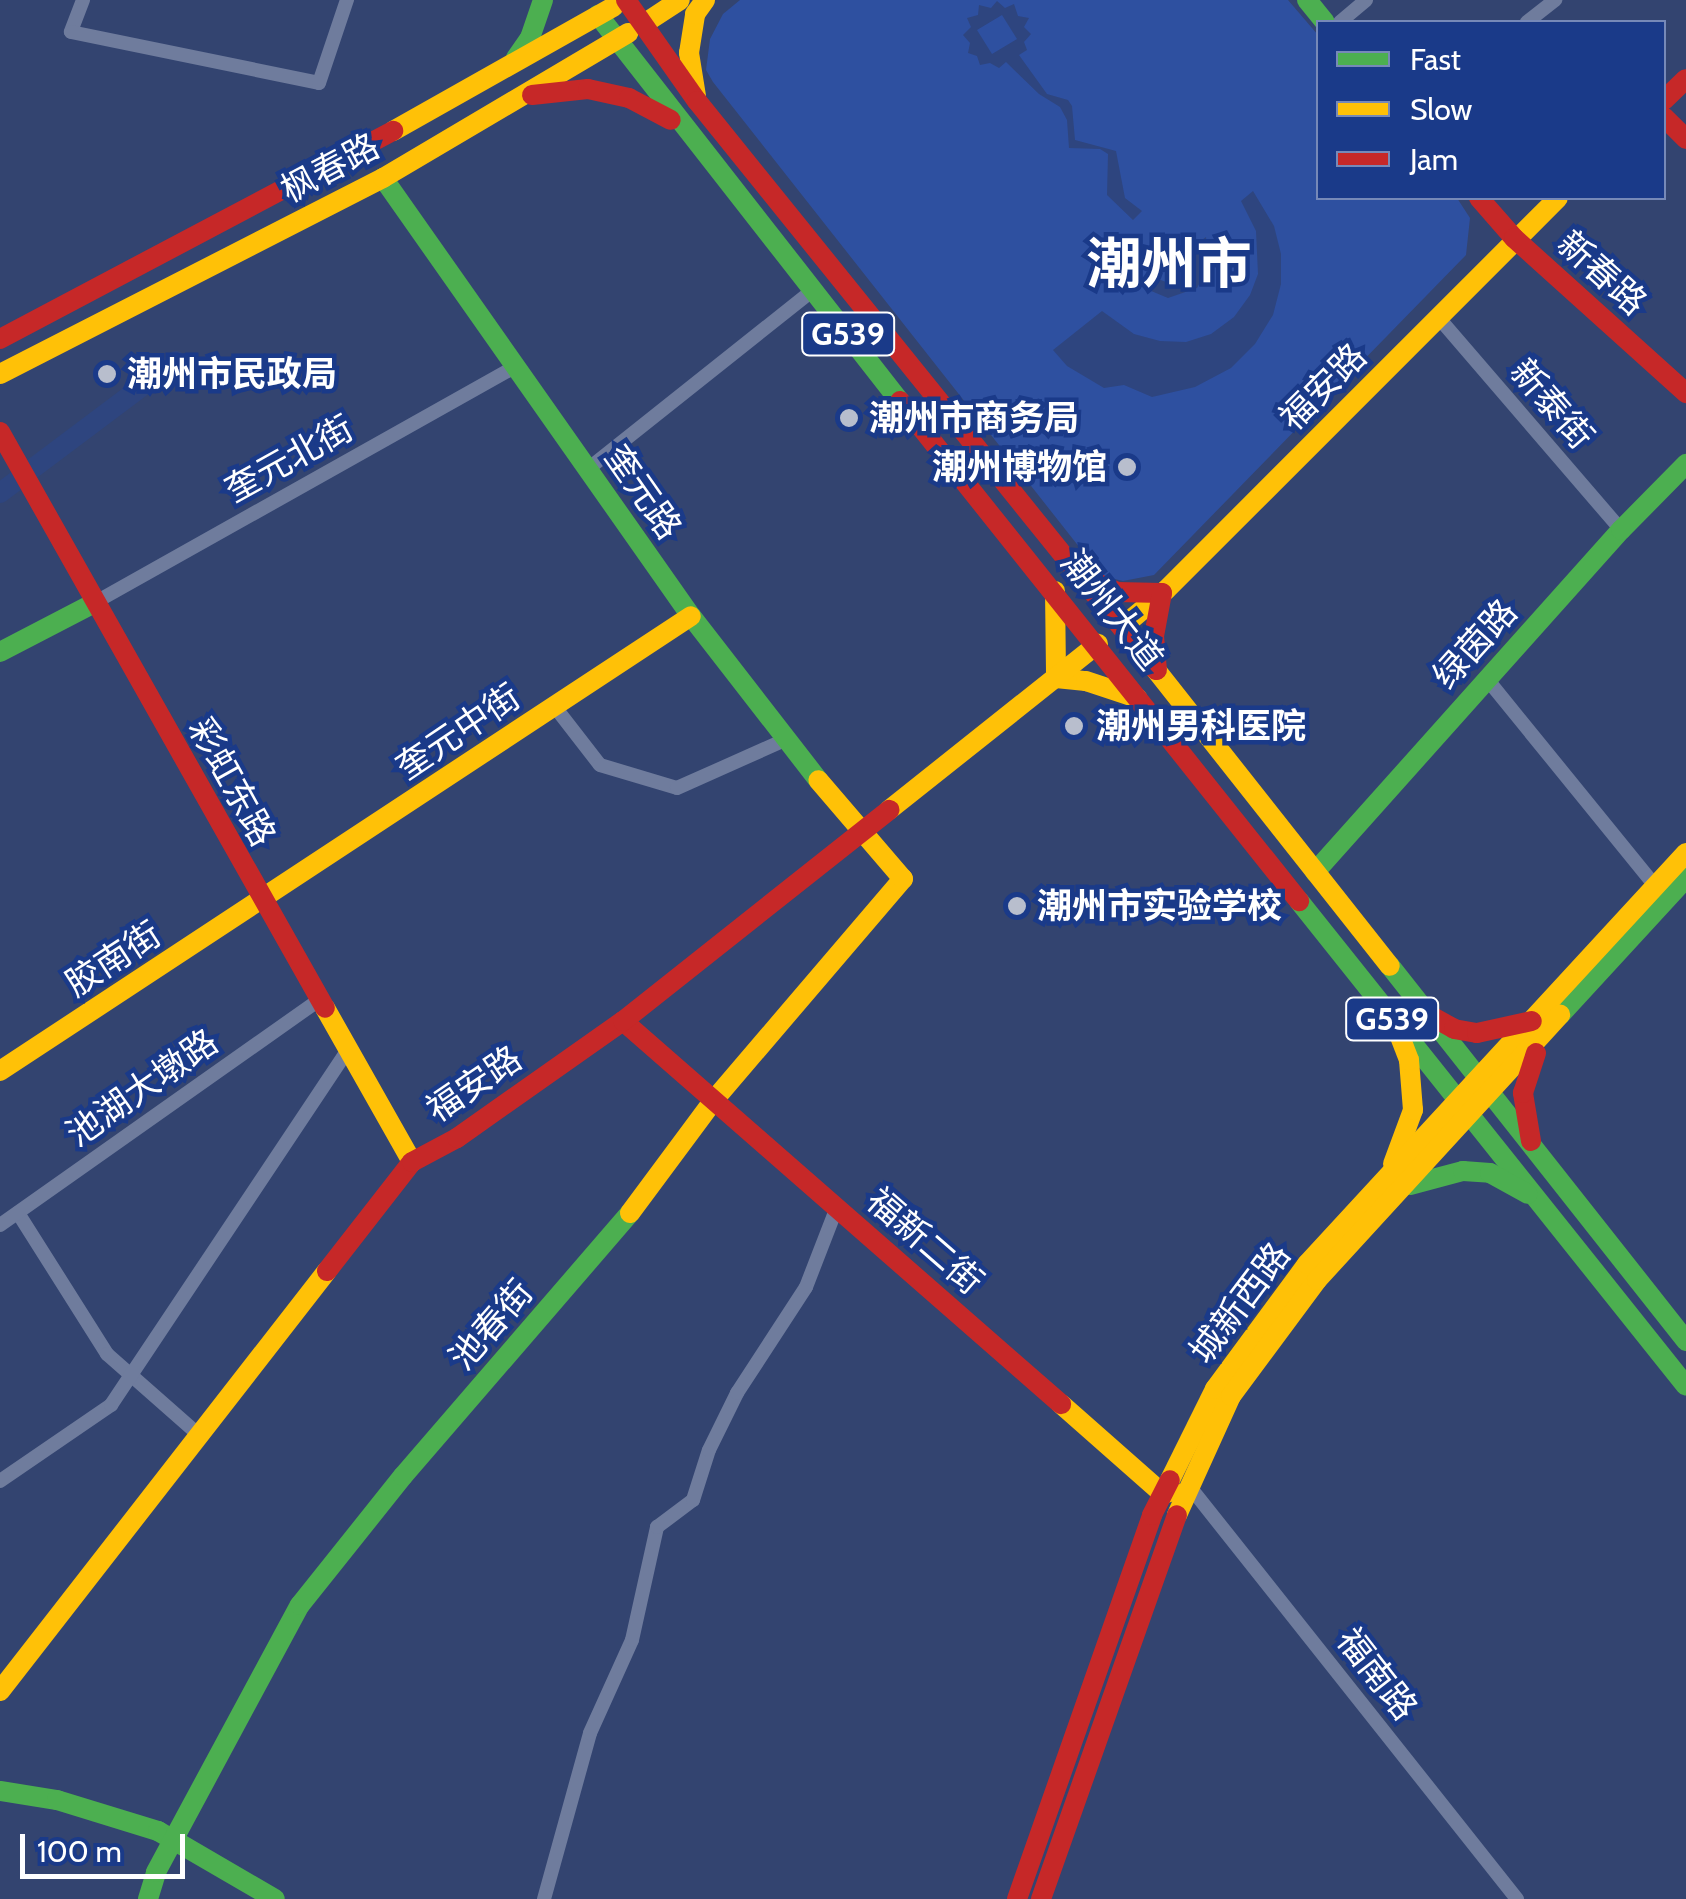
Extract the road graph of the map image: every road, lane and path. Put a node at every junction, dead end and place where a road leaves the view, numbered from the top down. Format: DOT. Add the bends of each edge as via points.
graph roads {
  1 [pos="84,0"];
  2 [pos="347,0"];
  3 [pos="543,0"];
  4 [pos="626,0"];
  5 [pos="680,0"];
  6 [pos="704,0"];
  7 [pos="1307,0"];
  8 [pos="1366,0"];
  9 [pos="1555,0"];
  10 [pos="598,16"];
  11 [pos="1323,20"];
  12 [pos="1342,20"];
  13 [pos="1530,20"];
  14 [pos="642,25"];
  15 [pos="616,41"];
  16 [pos="512,64"];
  17 [pos="1686,79"];
  18 [pos="528,95"];
  19 [pos="1666,98"];
  20 [pos="697,101"];
  21 [pos="1666,120"];
  22 [pos="680,124"];
  23 [pos="1686,139"];
  24 [pos="384,178"];
  25 [pos="1480,200"];
  26 [pos="1556,200"];
  27 [pos="1514,238"];
  28 [pos="813,290"];
  29 [pos="1438,318"];
  30 [pos="0,339"];
  31 [pos="512,368"];
  32 [pos="0,374"];
  33 [pos="1686,394"];
  34 [pos="2,436"];
  35 [pos="1686,464"];
  36 [pos="588,469"];
  37 [pos="1621,530"];
  38 [pos="1082,576"];
  39 [pos="1054,590"];
  40 [pos="1162,592"];
  41 [pos="94,603"];
  42 [pos="691,616"];
  43 [pos="1127,622"];
  44 [pos="1098,644"];
  45 [pos="0,652"];
  46 [pos="1157,670"];
  47 [pos="1056,678"];
  48 [pos="1488,680"];
  49 [pos="1142,700"];
  50 [pos="555,707"];
  51 [pos="787,739"];
  52 [pos="861,835"];
  53 [pos="1686,853"];
  54 [pos="1316,872"];
  55 [pos="1686,878"];
  56 [pos="1660,893"];
  57 [pos="262,901"];
  58 [pos="319,1000"];
  59 [pos="1428,1014"];
  60 [pos="623,1021"];
  61 [pos="1396,1022"];
  62 [pos="1539,1027"];
  63 [pos="348,1050"];
  64 [pos="0,1071"];
  65 [pos="1485,1087"];
  66 [pos="714,1100"];
  67 [pos="1465,1109"];
  68 [pos="1534,1147"];
  69 [pos="412,1162"];
  70 [pos="1395,1183"];
  71 [pos="1539,1201"];
  72 [pos="837,1207"];
  73 [pos="18,1212"];
  74 [pos="0,1225"];
  75 [pos="1686,1341"];
  76 [pos="130,1378"];
  77 [pos="1686,1386"];
  78 [pos="199,1435"];
  79 [pos="0,1481"];
  80 [pos="1190,1487"];
  81 [pos="1163,1494"];
  82 [pos="0,1691"];
  83 [pos="0,1791"];
  84 [pos="175,1840"];
  85 [pos="148,1899"];
  86 [pos="275,1899"];
  87 [pos="544,1899"];
  88 [pos="1018,1899"];
  89 [pos="1041,1899"];
  90 [pos="1517,1899"];
  1 -- 2 [label="street" via="71,32 318,84"];
  3 -- 16 [label="main road"];
  4 -- 10 [label="main road, 枫春路 / G539"];
  4 -- 14 [label="main road, 潮州大道 / G539"];
  5 -- 14 [label="main road, 枫春路"];
  6 -- 20 [label="main road" via="689,53"];
  7 -- 11 [label="main road"];
  8 -- 12 [label="street"];
  9 -- 13 [label="street"];
  10 -- 15 [label="main road, 潮州大道 / G539"];
  10 -- 16 [label="main road, 枫春路 / G539"];
  14 -- 15 [label="main road, 枫春路"];
  14 -- 20 [label="main road, 潮州大道 / G539"];
  15 -- 18 [label="main road, 枫春路"];
  15 -- 22 [label="main road, 潮州大道 / G539"];
  16 -- 30 [label="main road, 枫春路 / G539"];
  17 -- 19 [label="main road"];
  18 -- 22 [label="main road" via="588,89 630,98"];
  18 -- 24 [label="main road, 枫春路"];
  20 -- 38 [label="main road, 潮州大道 / G539"];
  21 -- 23 [label="main road"];
  22 -- 28 [label="main road, 潮州大道 / G539"];
  24 -- 31 [label="main road, 奎元路"];
  24 -- 32 [label="main road, 枫春路"];
  25 -- 27 [label="main road, 新春路"];
  26 -- 27 [label="main road, 福安路"];
  27 -- 29 [label="main road, 福安路"];
  27 -- 33 [label="main road, 新春路"];
  28 -- 36 [label="street"];
  28 -- 39 [label="main road, 潮州大道 / G539"];
  29 -- 37 [label="street, 新泰街"];
  29 -- 40 [label="main road, 福安路"];
  31 -- 36 [label="main road, 奎元路"];
  31 -- 41 [label="street, 奎元北街"];
  34 -- 41 [label="main road, 彩虹东路"];
  35 -- 37 [label="main road, 绿茵路"];
  36 -- 42 [label="main road, 奎元路"];
  37 -- 48 [label="main road, 绿茵路"];
  38 -- 40 [label="main road" via="1117,592"];
  38 -- 43 [label="main road, 潮州大道 / G539"];
  39 -- 44 [label="main road, 潮州大道 / G539"];
  39 -- 47 [label="main road"];
  40 -- 43 [label="main road, 福安路"];
  40 -- 46 [label="main road" via="1154,636"];
  41 -- 45 [label="main road"];
  41 -- 57 [label="main road, 彩虹东路"];
  42 -- 50 [label="main road, 奎元中街"];
  42 -- 51 [label="main road, 奎元路"];
  43 -- 46 [label="main road, 潮州大道 / G539"];
  44 -- 47 [label="main road, 福安路"];
  44 -- 49 [label="main road, 潮州大道 / G539"];
  46 -- 54 [label="main road, 潮州大道 / G539"];
  47 -- 49 [label="main road"];
  47 -- 52 [label="main road, 福安路"];
  48 -- 54 [label="main road, 绿茵路"];
  48 -- 56 [label="street"];
  49 -- 61 [label="main road, 潮州大道 / G539"];
  50 -- 51 [label="street" via="600,765 677,788"];
  50 -- 57 [label="main road, 奎元中街"];
  51 -- 52 [label="main road, 奎元路"];
  52 -- 60 [label="main road, 福安路"];
  52 -- 66 [label="main road, 池春街" via="903,879"];
  53 -- 56 [label="main road, 城新西路"];
  54 -- 59 [label="main road, 潮州大道 / G539"];
  55 -- 56 [label="main road, 城新西路"];
  56 -- 62 [label="main road, 城新西路"];
  57 -- 58 [label="main road, 彩虹东路"];
  57 -- 64 [label="main road, 胶南街"];
  58 -- 63 [label="main road, 彩虹东路"];
  58 -- 73 [label="street, 池湖大墩路"];
  59 -- 62 [label="main road" via="1478,1033"];
  59 -- 65 [label="main road, 潮州大道 / G539"];
  60 -- 66 [label="main road, 福新二街"];
  60 -- 69 [label="main road, 福安路" via="458,1138"];
  61 -- 67 [label="main road, 潮州大道 / G539"];
  61 -- 70 [label="main road" via="1409,1060 1413,1110"];
  62 -- 65 [label="main road, 城新西路"];
  62 -- 68 [label="main road" via="1523,1093"];
  63 -- 69 [label="main road, 彩虹东路"];
  63 -- 76 [label="street"];
  65 -- 67 [label="main road, 城新西路"];
  65 -- 68 [label="main road, 潮州大道 / G539"];
  66 -- 72 [label="main road, 福新二街"];
  66 -- 84 [label="main road, 池春街" via="620,1227 300,1605"];
  67 -- 70 [label="main road, 城新西路"];
  67 -- 71 [label="main road, 潮州大道 / G539"];
  68 -- 75 [label="main road, 潮州大道 / G539"];
  69 -- 78 [label="main road, 福安路"];
  70 -- 71 [label="main road" via="1490,1173"];
  70 -- 80 [label="main road, 城新西路" via="1231,1396"];
  70 -- 81 [label="main road, 城新西路" via="1307,1264 1216,1389"];
  71 -- 77 [label="main road, 潮州大道 / G539"];
  72 -- 81 [label="main road, 福新二街"];
  72 -- 87 [label="street" via="806,1287 709,1450 693,1500 657,1528 632,1640 590,1732"];
  73 -- 74 [label="street, 池湖大墩路"];
  73 -- 76 [label="street" via="107,1354"];
  76 -- 78 [label="street"];
  76 -- 79 [label="street" via="112,1405"];
  78 -- 82 [label="main road, 福安路"];
  80 -- 81 [label="main road"];
  80 -- 89 [label="main road, 城新西路"];
  80 -- 90 [label="street, 福南路"];
  81 -- 88 [label="main road, 城新西路"];
  83 -- 84 [label="main road" via="84,1807"];
  84 -- 85 [label="main road, 池春街"];
  84 -- 86 [label="main road"];
}
